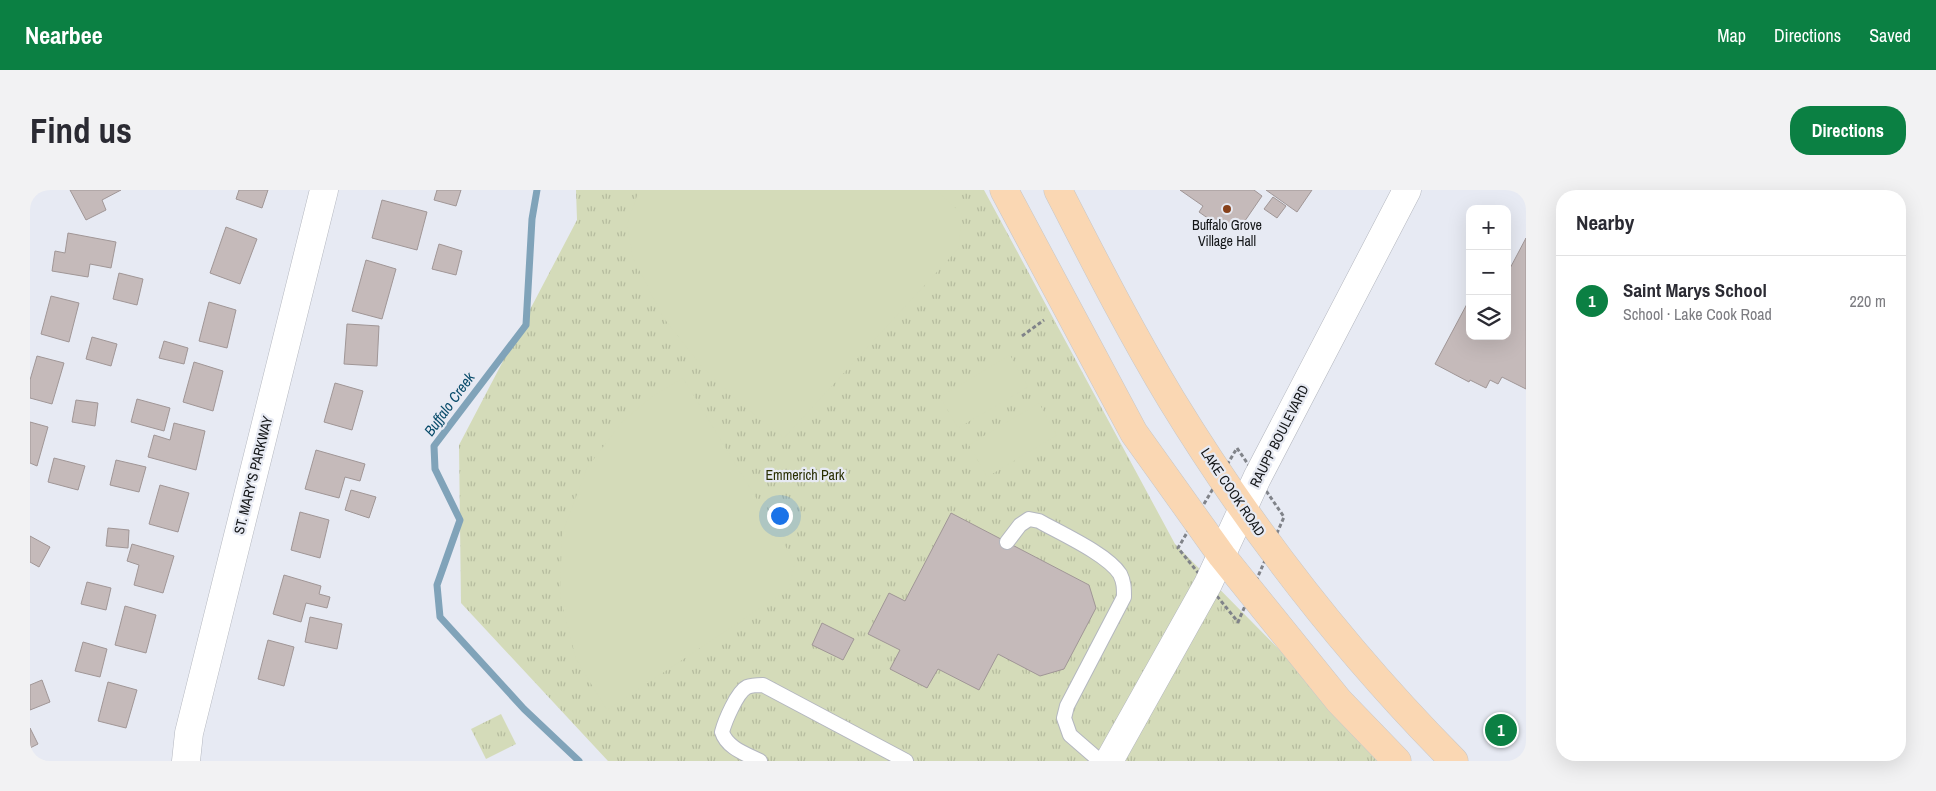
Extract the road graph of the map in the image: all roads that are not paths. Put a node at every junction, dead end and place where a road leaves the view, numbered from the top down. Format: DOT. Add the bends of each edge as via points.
graph roads {
  1 [pos="324,190"];
  2 [pos="1004,190"];
  3 [pos="1058,190"];
  4 [pos="1407,190"];
  5 [pos="1244,509"];
  6 [pos="1007,542"];
  7 [pos="1222,556"];
  8 [pos="186,761"];
  9 [pos="760,761"];
  10 [pos="906,761"];
  11 [pos="1100,761"];
  12 [pos="1109,761"];
  13 [pos="1397,761"];
  14 [pos="1454,761"];
  1 -- 8 [label="street, ST. MARY'S PARKWAY" via="188,733"];
  2 -- 7 [label="main road" via="1134,432"];
  3 -- 5 [label="main road, LAKE COOK ROAD" via="1108,288 1172,399"];
  4 -- 5 [label="street, RAUPP BOULEVARD" via="1257,478"];
  5 -- 7 [label="street, RAUPP BOULEVARD"];
  5 -- 14 [label="main road, LAKE COOK ROAD" via="1288,570 1372,674"];
  6 -- 11 [label="lane" via="1020,525 1030,519 1039,521 1108,561 1120,574 1124,597 1067,706 1064,718 1070,735"];
  7 -- 12 [label="street, RAUPP BOULEVARD"];
  7 -- 13 [label="main road" via="1339,701"];
  9 -- 10 [label="lane" via="732,747 724,740 722,732 740,693 756,685"];
}
